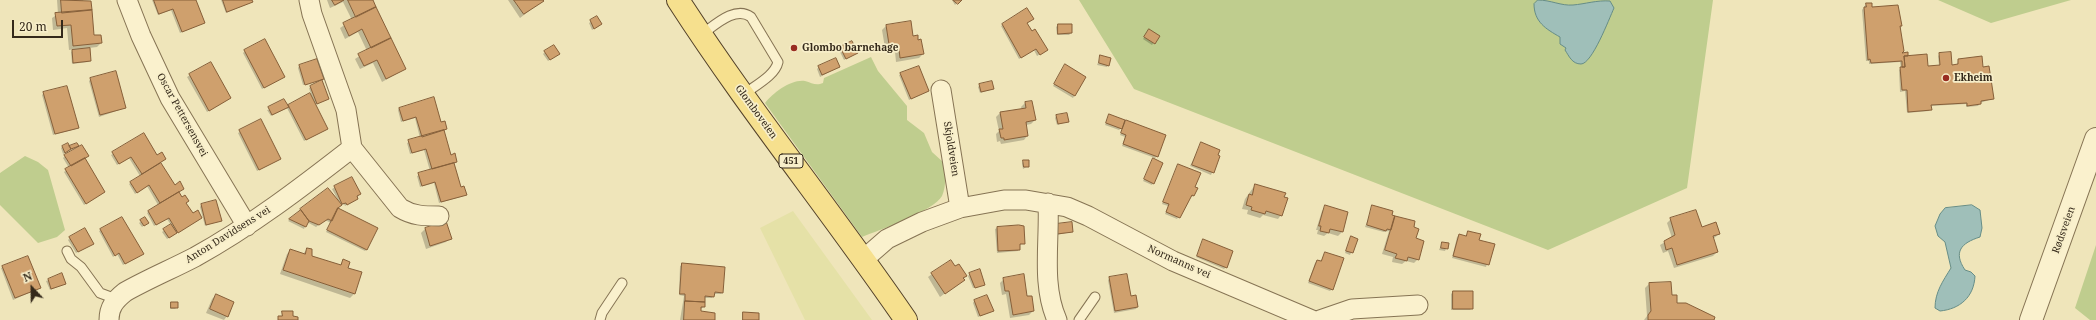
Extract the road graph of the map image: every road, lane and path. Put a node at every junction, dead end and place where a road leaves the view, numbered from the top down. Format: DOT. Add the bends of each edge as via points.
graph roads {
  1 [pos="127,0"];
  2 [pos="309,0"];
  3 [pos="678,0"];
  4 [pos="701,35"];
  5 [pos="941,90"];
  6 [pos="743,94"];
  7 [pos="2096,139"];
  8 [pos="352,148"];
  9 [pos="1048,203"];
  10 [pos="960,208"];
  11 [pos="439,216"];
  12 [pos="247,226"];
  13 [pos="67,251"];
  14 [pos="864,259"];
  15 [pos="622,283"];
  16 [pos="1096,297"];
  17 [pos="116,299"];
  18 [pos="1418,305"];
  19 [pos="109,320"];
  20 [pos="600,320"];
  21 [pos="906,320"];
  22 [pos="1056,320"];
  23 [pos="1079,320"];
  24 [pos="1312,320"];
  25 [pos="1320,320"];
  26 [pos="2031,320"];
  1 -- 12 [label="street, Oscar Pettersensvei" via="170,98"];
  2 -- 8 [label="street" via="346,110"];
  3 -- 4 [label="main road, Glomboveien / 451"];
  4 -- 6 [label="main road, Glomboveien / 451"];
  4 -- 6 [label="lane" via="738,12 751,17 778,62 771,73"];
  5 -- 10 [label="street, Skjoldveien"];
  6 -- 14 [label="main road, Glomboveien / 451"];
  7 -- 26 [label="street, Rødsveien"];
  8 -- 11 [label="street" via="400,208 408,214"];
  8 -- 12 [label="street, Anton Davidsens vei"];
  9 -- 10 [label="street, Normanns vei" via="1004,200"];
  9 -- 22 [label="street" via="1048,281"];
  9 -- 24 [label="street, Normanns vei" via="1088,216 1173,261"];
  10 -- 14 [label="street, Normanns vei" via="887,239"];
  12 -- 17 [label="street, Anton Davidsens vei"];
  13 -- 17 [label="lane" via="100,293"];
  14 -- 21 [label="main road, Glomboveien / 451"];
  15 -- 20 [label="lane"];
  16 -- 23 [label="lane"];
  17 -- 19 [label="street"];
  18 -- 25 [label="street" via="1352,309"];
}
